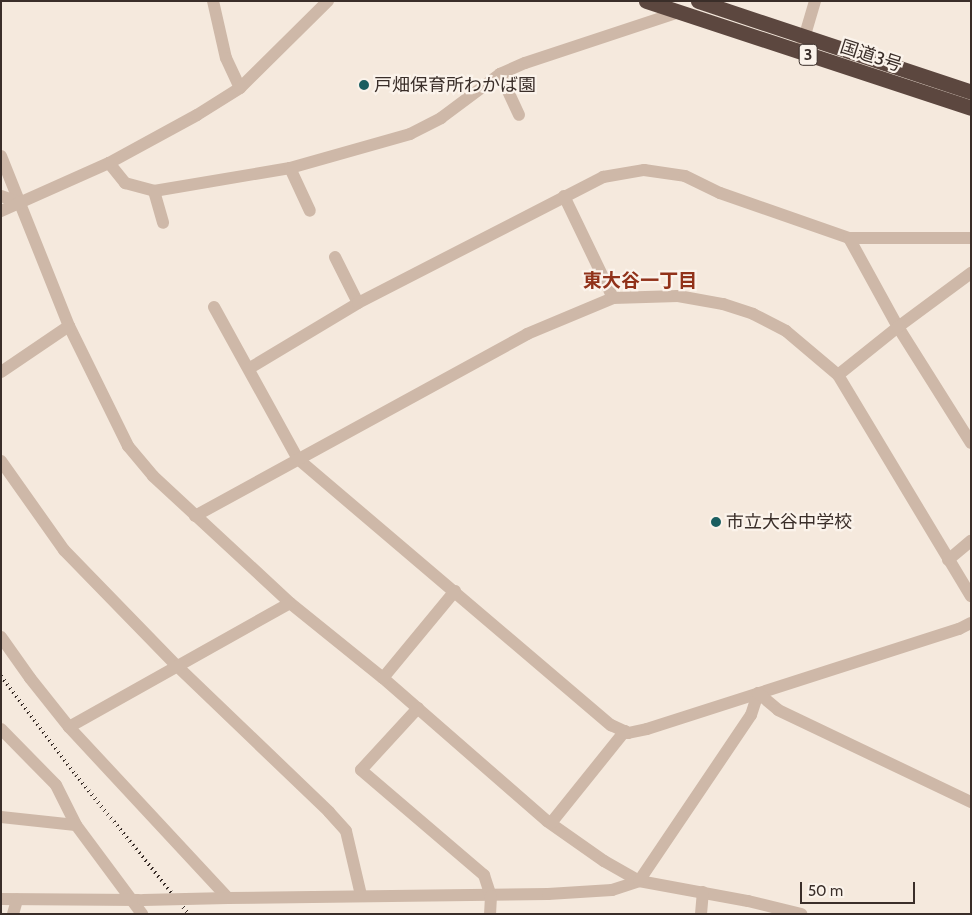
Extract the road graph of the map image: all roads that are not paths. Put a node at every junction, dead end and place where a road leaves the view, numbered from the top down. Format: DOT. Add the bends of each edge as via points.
graph roads {
  1 [pos="212,1"];
  2 [pos="328,1"];
  3 [pos="646,1"];
  4 [pos="698,1"];
  5 [pos="815,1"];
  6 [pos="679,12"];
  7 [pos="805,37"];
  8 [pos="799,52"];
  9 [pos="500,74"];
  10 [pos="240,88"];
  11 [pos="971,92"];
  12 [pos="971,108"];
  13 [pos="519,115"];
  14 [pos="1,156"];
  15 [pos="109,163"];
  16 [pos="290,168"];
  17 [pos="154,191"];
  18 [pos="1,196"];
  19 [pos="564,196"];
  20 [pos="18,202"];
  21 [pos="1,210"];
  22 [pos="310,211"];
  23 [pos="163,223"];
  24 [pos="849,238"];
  25 [pos="971,238"];
  26 [pos="335,256"];
  27 [pos="971,273"];
  28 [pos="613,298"];
  29 [pos="358,303"];
  30 [pos="214,307"];
  31 [pos="69,326"];
  32 [pos="898,327"];
  33 [pos="250,368"];
  34 [pos="1,372"];
  35 [pos="838,375"];
  36 [pos="971,443"];
  37 [pos="298,459"];
  38 [pos="1,461"];
  39 [pos="196,516"];
  40 [pos="971,541"];
  41 [pos="948,560"];
  42 [pos="455,592"];
  43 [pos="971,596"];
  44 [pos="290,603"];
  45 [pos="971,623"];
  46 [pos="1,637"];
  47 [pos="176,666"];
  48 [pos="383,678"];
  49 [pos="758,693"];
  50 [pos="418,708"];
  51 [pos="69,727"];
  52 [pos="1,729"];
  53 [pos="625,731"];
  54 [pos="971,802"];
  55 [pos="1,816"];
  56 [pos="551,823"];
  57 [pos="76,825"];
  58 [pos="639,880"];
  59 [pos="703,892"];
  60 [pos="361,895"];
  61 [pos="491,896"];
  62 [pos="228,898"];
  63 [pos="1,899"];
  64 [pos="17,900"];
  65 [pos="139,900"];
  66 [pos="13,914"];
  67 [pos="142,914"];
  68 [pos="490,914"];
  69 [pos="701,914"];
  70 [pos="801,914"];
  1 -- 10 [label="street" via="226,58"];
  2 -- 10 [label="street"];
  3 -- 6 [label="highway, 国道3号 / 3"];
  4 -- 7 [label="highway, 国道3号 / 3"];
  5 -- 7 [label="street"];
  6 -- 8 [label="highway, 国道3号 / 3"];
  6 -- 9 [label="street"];
  7 -- 8 [label="street"];
  7 -- 11 [label="highway, 国道3号 / 3"];
  8 -- 12 [label="highway, 国道3号 / 3"];
  9 -- 13 [label="street"];
  9 -- 16 [label="street" via="441,118 410,134"];
  10 -- 15 [label="street"];
  14 -- 20 [label="street"];
  15 -- 17 [label="street" via="125,183"];
  15 -- 20 [label="street"];
  16 -- 17 [label="street"];
  16 -- 22 [label="street"];
  17 -- 23 [label="street"];
  18 -- 20 [label="street"];
  19 -- 24 [label="street" via="603,177 644,170 660,172 685,176 720,193"];
  19 -- 28 [label="street"];
  19 -- 29 [label="street"];
  20 -- 21 [label="street"];
  20 -- 31 [label="street"];
  24 -- 25 [label="street"];
  24 -- 32 [label="street"];
  26 -- 29 [label="street"];
  27 -- 32 [label="street"];
  28 -- 35 [label="street" via="678,296 730,306 786,331"];
  28 -- 37 [label="street" via="526,334"];
  29 -- 33 [label="street"];
  30 -- 33 [label="street"];
  31 -- 34 [label="street"];
  31 -- 39 [label="street" via="128,446 153,476"];
  32 -- 35 [label="street"];
  32 -- 36 [label="street"];
  33 -- 37 [label="street"];
  35 -- 41 [label="street"];
  37 -- 39 [label="street"];
  37 -- 42 [label="street"];
  38 -- 47 [label="street" via="64,550"];
  39 -- 44 [label="street"];
  40 -- 41 [label="street"];
  41 -- 43 [label="street"];
  42 -- 48 [label="street"];
  42 -- 53 [label="street" via="611,725"];
  44 -- 47 [label="street"];
  44 -- 48 [label="street"];
  45 -- 49 [label="street"];
  46 -- 51 [label="street"];
  47 -- 51 [label="street"];
  47 -- 60 [label="street" via="346,831"];
  48 -- 50 [label="street"];
  49 -- 53 [label="street" via="647,729"];
  49 -- 54 [label="street" via="778,710"];
  49 -- 58 [label="street" via="751,715"];
  50 -- 56 [label="street"];
  50 -- 61 [label="street" via="361,770 484,875"];
  51 -- 62 [label="street"];
  52 -- 57 [label="street" via="56,785"];
  53 -- 56 [label="street"];
  55 -- 57 [label="street"];
  56 -- 58 [label="street" via="604,861"];
  57 -- 65 [label="street"];
  58 -- 59 [label="street"];
  58 -- 61 [label="street" via="612,890"];
  59 -- 69 [label="street"];
  59 -- 70 [label="street"];
  60 -- 61 [label="street"];
  60 -- 62 [label="street"];
  61 -- 68 [label="street"];
  62 -- 65 [label="street, bridge"];
  63 -- 64 [label="street"];
  64 -- 65 [label="street"];
  64 -- 66 [label="street"];
  65 -- 67 [label="street"];
}
